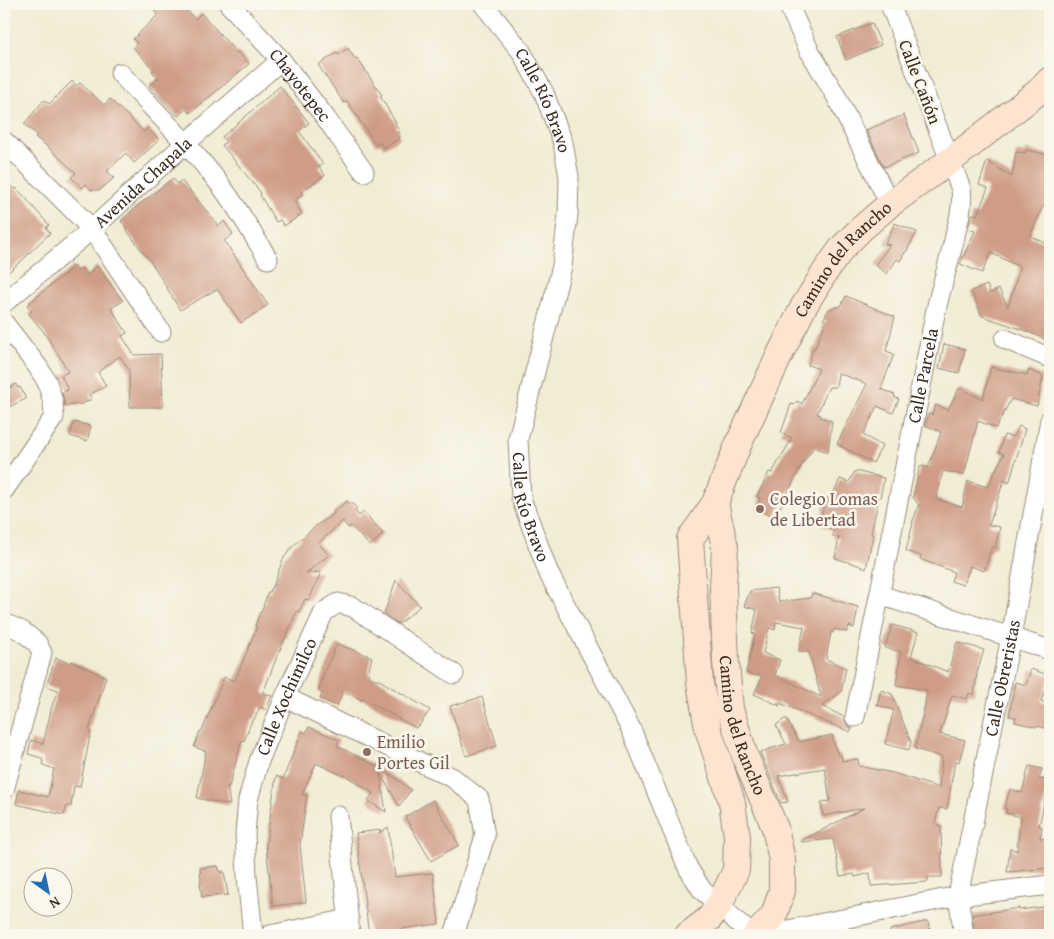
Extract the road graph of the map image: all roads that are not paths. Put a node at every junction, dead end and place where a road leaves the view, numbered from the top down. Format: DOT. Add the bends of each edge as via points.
graph roads {
  1 [pos="229,4"];
  2 [pos="483,4"];
  3 [pos="788,4"];
  4 [pos="890,4"];
  5 [pos="282,60"];
  6 [pos="120,73"];
  7 [pos="1046,90"];
  8 [pos="4,141"];
  9 [pos="186,143"];
  10 [pos="951,160"];
  11 [pos="364,172"];
  12 [pos="890,204"];
  13 [pos="92,229"];
  14 [pos="268,259"];
  15 [pos="4,303"];
  16 [pos="4,323"];
  17 [pos="161,332"];
  18 [pos="1005,338"];
  19 [pos="1050,358"];
  20 [pos="1050,420"];
  21 [pos="4,490"];
  22 [pos="715,503"];
  23 [pos="880,595"];
  24 [pos="4,623"];
  25 [pos="1011,637"];
  26 [pos="1050,650"];
  27 [pos="454,674"];
  28 [pos="285,697"];
  29 [pos="855,717"];
  30 [pos="4,790"];
  31 [pos="338,816"];
  32 [pos="1050,885"];
  33 [pos="958,896"];
  34 [pos="719,906"];
  35 [pos="349,927"];
  36 [pos="253,935"];
  37 [pos="270,935"];
  38 [pos="454,935"];
  39 [pos="688,935"];
  40 [pos="754,935"];
  41 [pos="763,935"];
  42 [pos="964,935"];
  1 -- 5 [label="street, Chayotepec"];
  2 -- 34 [label="street, Calle Río Bravo" via="521,51 544,92 563,143 569,177 562,266 518,439 521,498 549,574 631,729 688,868 702,890"];
  3 -- 12 [label="street"];
  4 -- 10 [label="street, Calle Cañón"];
  5 -- 9 [label="street, Avenida Chapala"];
  5 -- 11 [label="street, Chayotepec"];
  6 -- 9 [label="street"];
  7 -- 10 [label="main road, Camino del Rancho"];
  8 -- 13 [label="street"];
  9 -- 13 [label="street, Avenida Chapala"];
  9 -- 14 [label="street" via="231,198"];
  10 -- 12 [label="main road, Camino del Rancho"];
  10 -- 23 [label="street, Calle Parcela" via="961,188 962,202 951,259 934,317"];
  12 -- 22 [label="main road, Camino del Rancho" via="842,248 804,306 738,445"];
  13 -- 15 [label="street, Avenida Chapala"];
  13 -- 17 [label="street"];
  16 -- 21 [label="street" via="47,382 54,417"];
  18 -- 19 [label="street"];
  20 -- 25 [label="street, Calle Obreristas"];
  22 -- 34 [label="main road, Camino del Rancho" via="690,539 700,683 708,729 732,802 737,837 736,870"];
  22 -- 40 [label="main road, Camino del Rancho" via="725,547 725,654 730,709 745,756 775,828 782,860 782,891 774,915"];
  23 -- 25 [label="street"];
  23 -- 29 [label="street, Calle Parcela"];
  24 -- 30 [label="street" via="38,643 42,654"];
  25 -- 26 [label="street"];
  25 -- 33 [label="street, Calle Obreristas"];
  27 -- 28 [label="street, Calle Xochimilco" via="353,607 338,603 324,612"];
  28 -- 36 [label="street, Calle Xochimilco" via="258,761 248,800 245,833"];
  28 -- 38 [label="street" via="453,778 478,799 486,836"];
  31 -- 35 [label="street"];
  32 -- 33 [label="street"];
  33 -- 41 [label="street"];
  33 -- 42 [label="street, Calle Obreristas"];
  34 -- 39 [label="main road, Camino del Rancho" via="709,919"];
  34 -- 40 [label="street, Calle Río Bravo"];
  35 -- 37 [label="street"];
}
